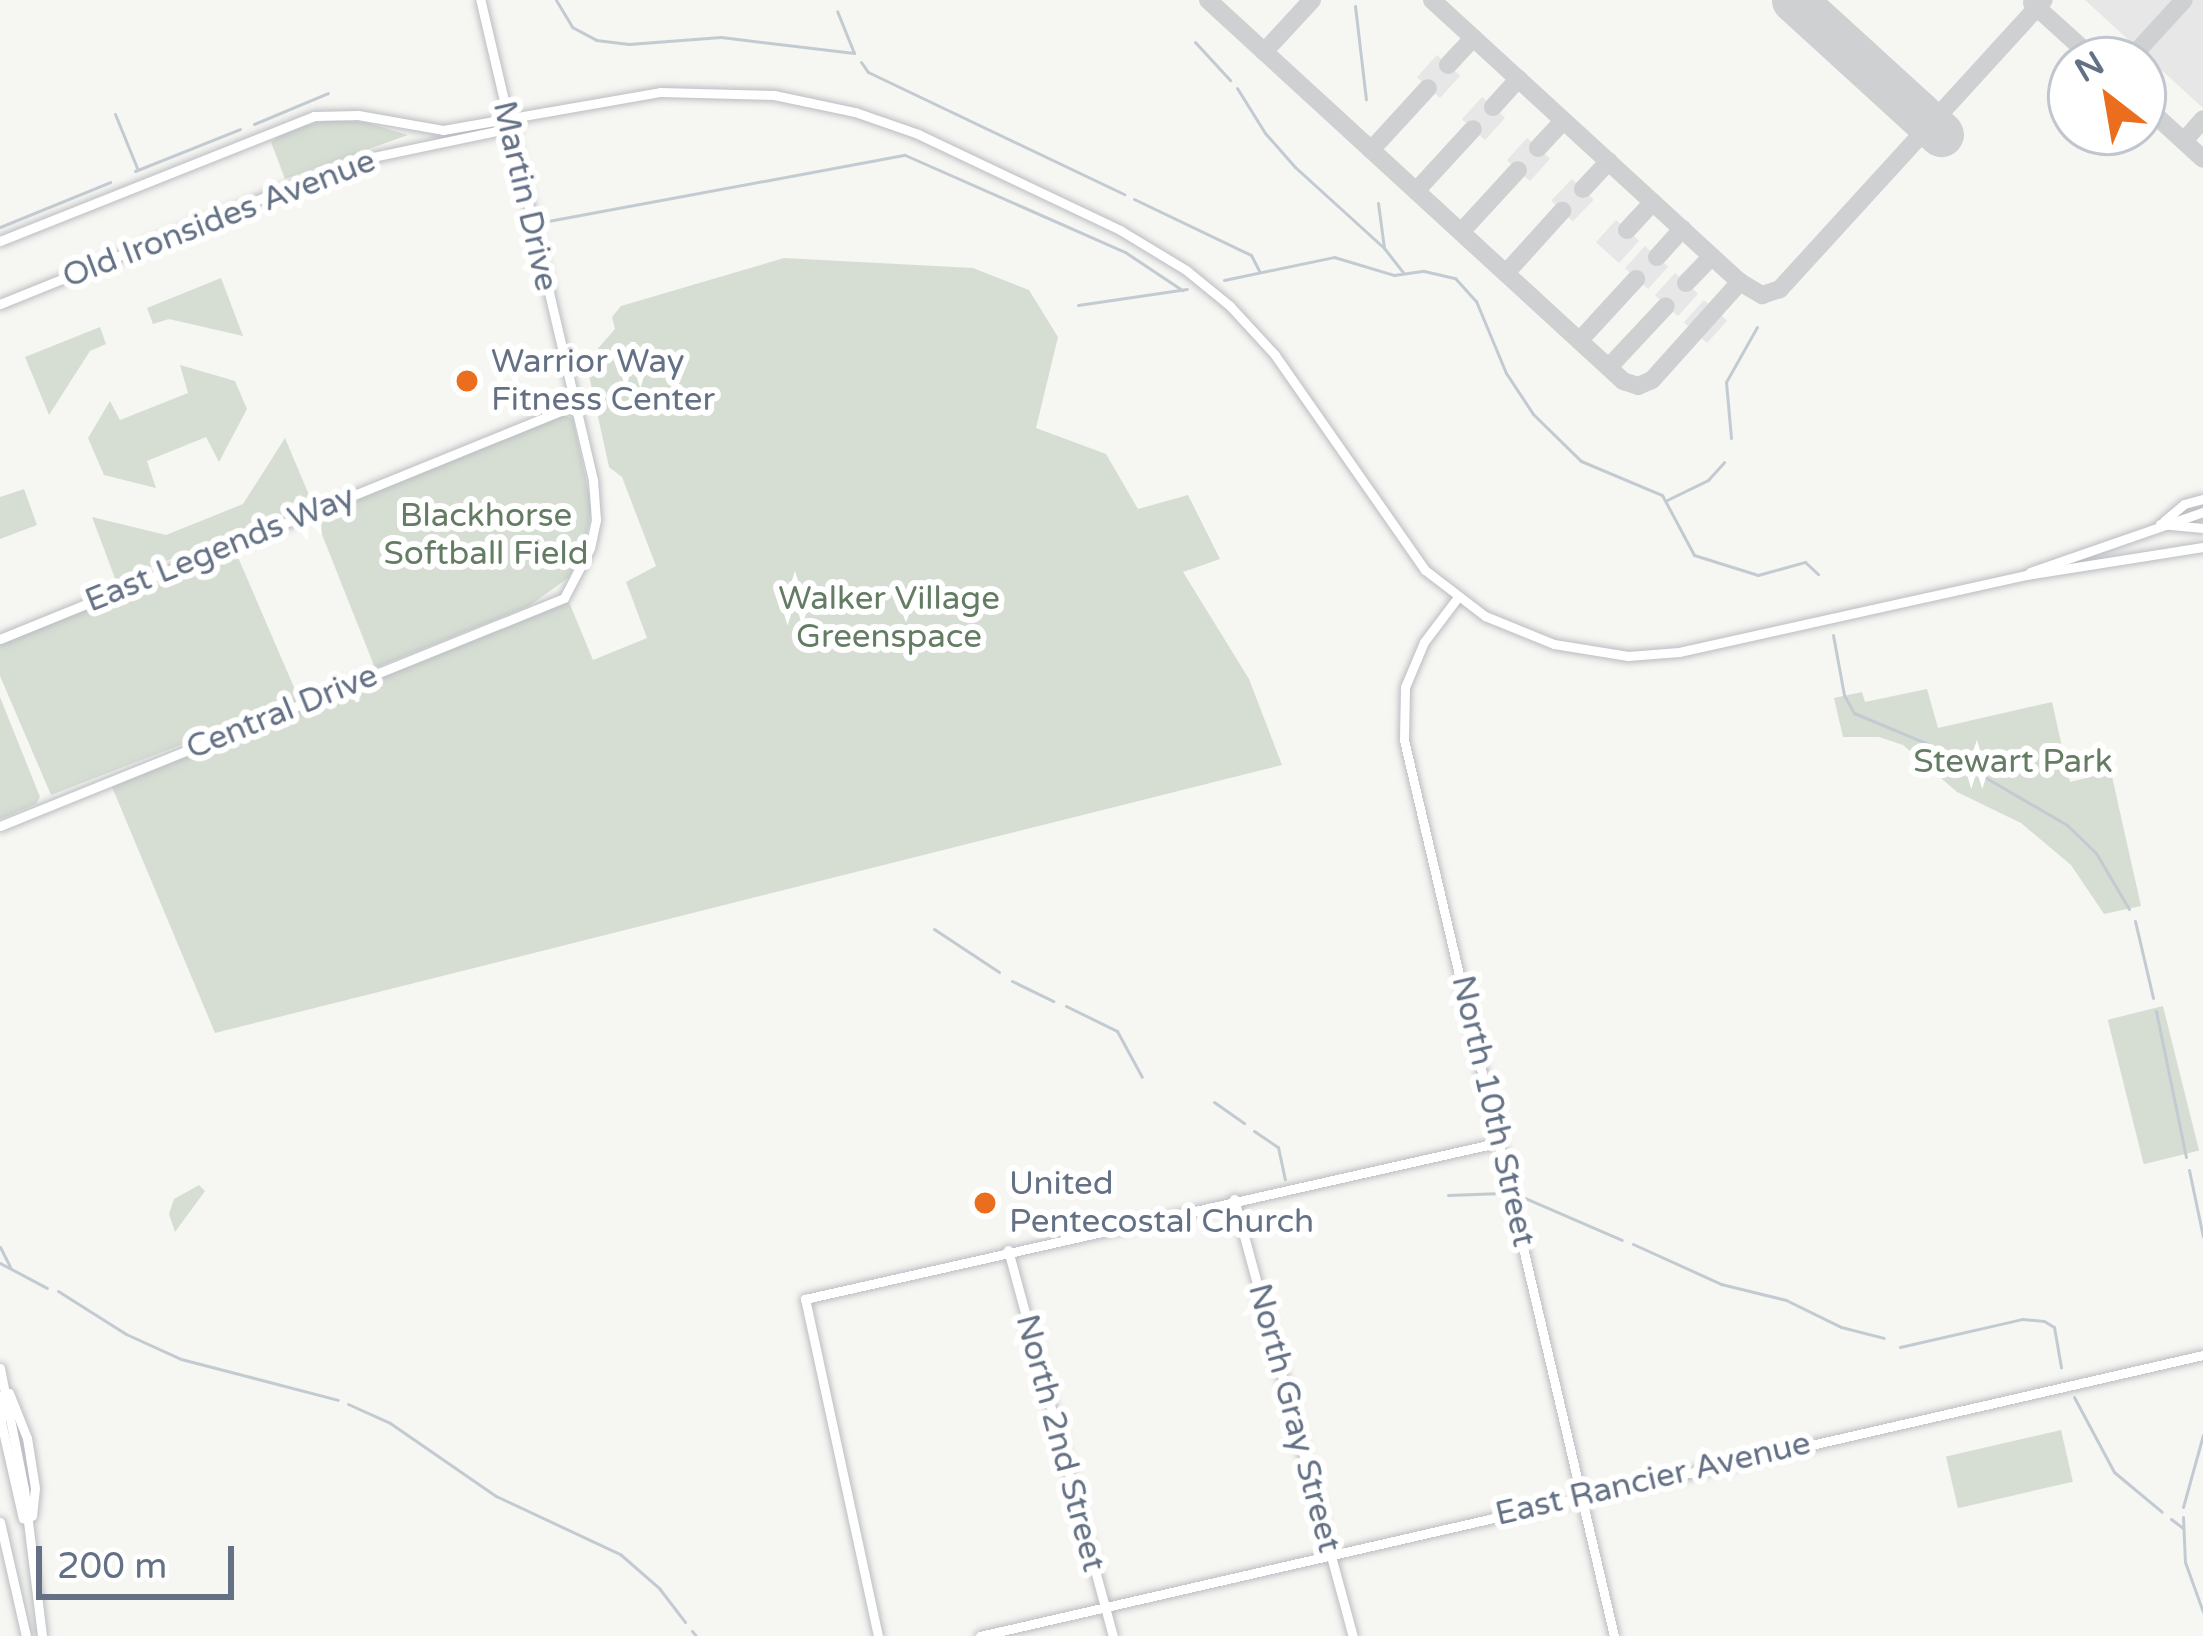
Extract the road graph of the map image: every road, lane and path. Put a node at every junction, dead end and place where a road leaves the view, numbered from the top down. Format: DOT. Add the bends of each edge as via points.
graph roads {
  1 [pos="480,0"];
  2 [pos="509,124"];
  3 [pos="0,241"];
  4 [pos="0,304"];
  5 [pos="573,406"];
  6 [pos="2203,514"];
  7 [pos="2203,547"];
  8 [pos="2026,575"];
  9 [pos="1458,597"];
  10 [pos="564,598"];
  11 [pos="0,639"];
  12 [pos="0,826"];
  13 [pos="1501,1142"];
  14 [pos="1234,1199"];
  15 [pos="1008,1250"];
  16 [pos="2203,1355"];
  17 [pos="0,1368"];
  18 [pos="1582,1495"];
  19 [pos="0,1522"];
  20 [pos="1331,1555"];
  21 [pos="1105,1607"];
  22 [pos="26,1636"];
  23 [pos="42,1636"];
  24 [pos="878,1636"];
  25 [pos="980,1636"];
  26 [pos="1113,1636"];
  27 [pos="1353,1636"];
  28 [pos="1614,1636"];
  1 -- 2 [label="street, Martin Drive"];
  2 -- 3 [label="street" via="443,130 343,114 299,120"];
  2 -- 4 [label="street, Old Ironsides Avenue" via="354,161"];
  2 -- 5 [label="street, Martin Drive"];
  2 -- 9 [label="street" via="686,91 819,103 918,134 1120,230 1202,281 1258,334 1403,544"];
  5 -- 10 [label="street, Martin Drive" via="596,520"];
  5 -- 11 [label="street, East Legends Way"];
  6 -- 8 [label="street"];
  7 -- 8 [label="street"];
  8 -- 9 [label="street" via="1644,656 1553,644"];
  9 -- 13 [label="street, North 10th Street" via="1418,655 1402,701 1403,727"];
  10 -- 12 [label="street, Central Drive"];
  13 -- 14 [label="street"];
  13 -- 18 [label="street, North 10th Street"];
  14 -- 15 [label="street"];
  14 -- 20 [label="street, North Gray Street"];
  15 -- 21 [label="street, North 2nd Street"];
  15 -- 24 [label="street" via="805,1299"];
  16 -- 18 [label="street, East Rancier Avenue"];
  17 -- 23 [label="street"];
  18 -- 20 [label="street, East Rancier Avenue"];
  18 -- 28 [label="street, North 10th Street"];
  19 -- 22 [label="street"];
  20 -- 21 [label="street, East Rancier Avenue"];
  20 -- 27 [label="street, North Gray Street"];
  21 -- 25 [label="street, East Rancier Avenue"];
  21 -- 26 [label="street, North 2nd Street"];
}
